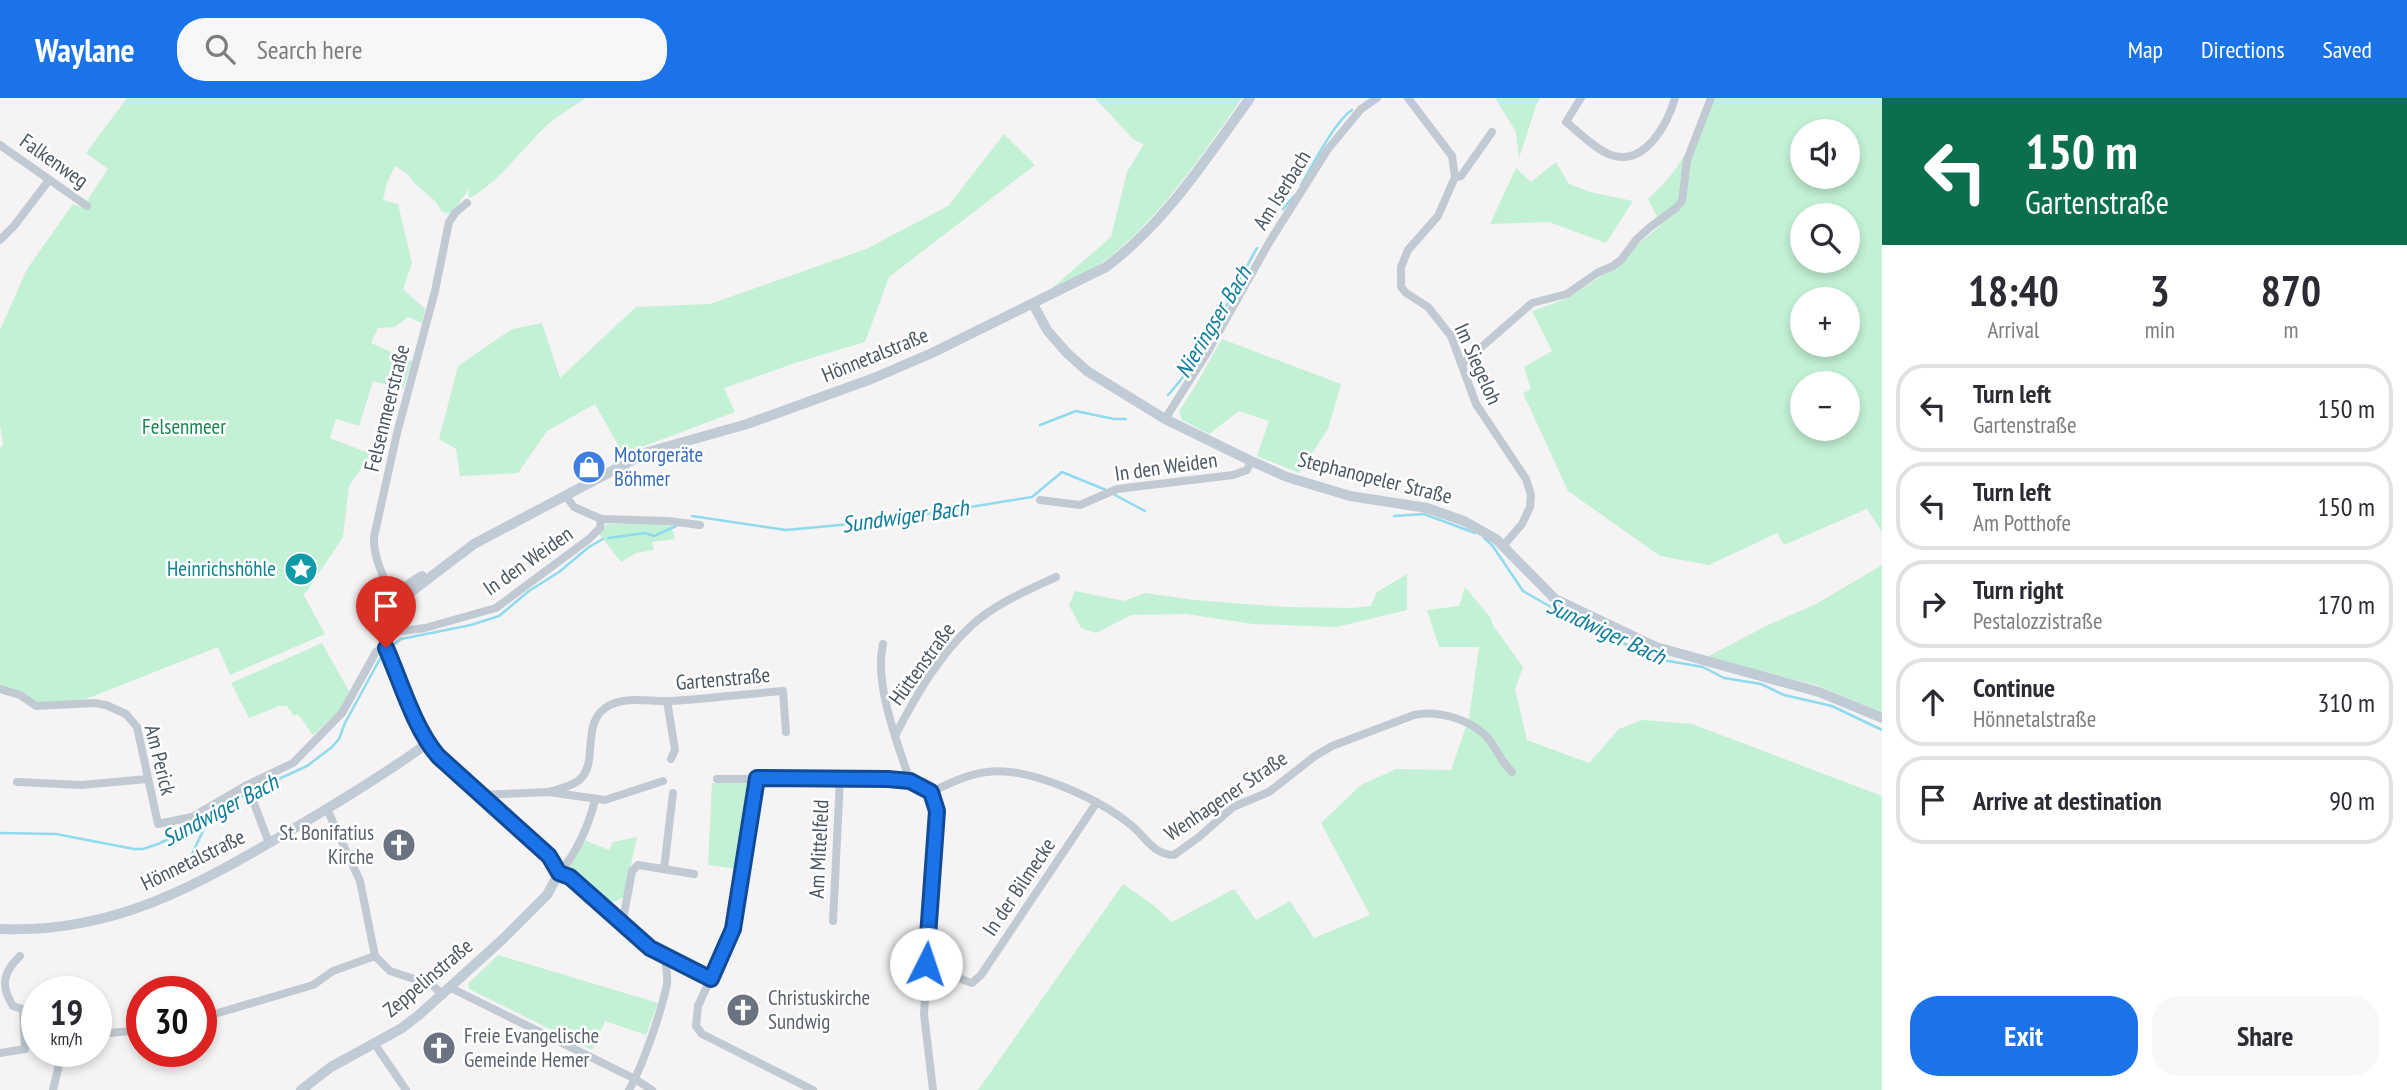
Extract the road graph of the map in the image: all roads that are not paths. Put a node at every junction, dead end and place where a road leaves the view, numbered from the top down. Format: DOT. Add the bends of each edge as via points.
graph roads {
  1 [pos="1250,98"];
  2 [pos="1377,98"];
  3 [pos="1408,98"];
  4 [pos="1581,98"];
  5 [pos="1675,98"];
  6 [pos="1711,98"];
  7 [pos="1492,132"];
  8 [pos="0,145"];
  9 [pos="1455,177"];
  10 [pos="49,180"];
  11 [pos="467,203"];
  12 [pos="87,206"];
  13 [pos="0,240"];
  14 [pos="1032,304"];
  15 [pos="1462,363"];
  16 [pos="1165,419"];
  17 [pos="1251,461"];
  18 [pos="566,496"];
  19 [pos="1040,500"];
  20 [pos="601,519"];
  21 [pos="700,525"];
  22 [pos="1503,546"];
  23 [pos="1056,577"];
  24 [pos="395,599"];
  25 [pos="383,639"];
  26 [pos="883,644"];
  27 [pos="0,689"];
  28 [pos="667,701"];
  29 [pos="1882,718"];
  30 [pos="786,732"];
  31 [pos="895,736"];
  32 [pos="428,743"];
  33 [pos="671,759"];
  34 [pos="1512,772"];
  35 [pos="757,778"];
  36 [pos="147,779"];
  37 [pos="717,779"];
  38 [pos="839,779"];
  39 [pos="663,781"];
  40 [pos="910,781"];
  41 [pos="17,782"];
  42 [pos="249,789"];
  43 [pos="548,792"];
  44 [pos="931,792"];
  45 [pos="673,793"];
  46 [pos="480,795"];
  47 [pos="595,800"];
  48 [pos="1097,802"];
  49 [pos="327,809"];
  50 [pos="269,843"];
  51 [pos="664,869"];
  52 [pos="559,873"];
  53 [pos="694,874"];
  54 [pos="833,921"];
  55 [pos="622,925"];
  56 [pos="0,929"];
  57 [pos="20,956"];
  58 [pos="375,956"];
  59 [pos="664,956"];
  60 [pos="926,964"];
  61 [pos="4,966"];
  62 [pos="711,979"];
  63 [pos="447,991"];
  64 [pos="21,1010"];
  65 [pos="217,1013"];
  66 [pos="374,1043"];
  67 [pos="21,1050"];
  68 [pos="0,1053"];
  69 [pos="58,1067"];
  70 [pos="635,1079"];
  71 [pos="53,1090"];
  72 [pos="301,1090"];
  73 [pos="406,1090"];
  74 [pos="629,1090"];
  75 [pos="652,1090"];
  76 [pos="813,1090"];
  77 [pos="933,1090"];
  1 -- 14 [label="main road, Hönnetalstraße" via="1199,169 1129,250 1106,267"];
  2 -- 16 [label="street, Am Iserbach" via="1361,109 1328,149"];
  3 -- 9 [label="street" via="1452,156"];
  4 -- 5 [label="street" via="1566,122 1609,154 1625,156 1646,147 1660,133"];
  6 -- 15 [label="street" via="1687,160 1682,201 1636,240 1621,260 1567,294 1532,303"];
  7 -- 9 [label="street, Im Siegeloh" via="1461,176"];
  8 -- 10 [label="street, Falkenweg"];
  9 -- 15 [label="street, Im Siegeloh" via="1438,216 1408,250 1400,278 1406,293 1428,307 1451,335"];
  10 -- 12 [label="street, Falkenweg"];
  10 -- 13 [label="street"];
  11 -- 24 [label="street, Felsenmeerstraße" via="449,222 374,537 376,554"];
  14 -- 16 [label="main road, Stephanopeler Straße" via="1047,330 1076,361"];
  14 -- 18 [label="main road, Hönnetalstraße" via="846,389 648,452"];
  15 -- 22 [label="street, Im Siegeloh" via="1476,404 1529,487 1530,507"];
  16 -- 17 [label="main road, Stephanopeler Straße"];
  17 -- 19 [label="street, In den Weiden" via="1247,470 1233,475 1117,489 1080,505"];
  17 -- 22 [label="main road, Stephanopeler Straße" via="1350,496 1427,508 1477,527"];
  18 -- 20 [label="street, In den Weiden" via="573,507"];
  18 -- 24 [label="main road, Hönnetalstraße" via="474,544 408,585"];
  20 -- 21 [label="street, In den Weiden"];
  20 -- 25 [label="street, In den Weiden" via="600,528 589,539 496,608"];
  22 -- 29 [label="main road, Stephanopeler Straße" via="1555,598 1656,647 1819,692"];
  23 -- 31 [label="street, Hüttenstraße" via="972,624 942,659"];
  24 -- 25 [label="main road, Hönnetalstraße" via="382,615"];
  25 -- 32 [label="main road"];
  25 -- 42 [label="street" via="342,713 304,753"];
  26 -- 31 [label="street" via="880,657"];
  27 -- 36 [label="street, Am Perick" via="36,706 94,703 126,714 137,727"];
  28 -- 30 [label="street, Gartenstraße" via="783,691"];
  28 -- 33 [label="street, Gartenstraße" via="675,750"];
  28 -- 43 [label="street, Gartenstraße" via="609,705 590,735 586,772 576,783"];
  31 -- 40 [label="street"];
  32 -- 46 [label="main road"];
  32 -- 49 [label="main road, Hönnetalstraße"];
  34 -- 48 [label="street, Wenhagener Straße" via="1487,737 1471,724 1427,712 1332,746 1269,792 1233,807 1179,854 1160,853 1137,829"];
  35 -- 37 [label="street"];
  35 -- 38 [label="street"];
  35 -- 62 [label="street" via="733,929"];
  36 -- 41 [label="street" via="82,785"];
  36 -- 42 [label="street, Am Perick" via="158,824 192,817"];
  38 -- 40 [label="street"];
  38 -- 54 [label="street, Am Mittelfeld"];
  39 -- 47 [label="street, Gartenstraße"];
  40 -- 44 [label="street"];
  42 -- 50 [label="street"];
  43 -- 46 [label="street, Gartenstraße"];
  43 -- 47 [label="street, Gartenstraße"];
  44 -- 48 [label="street, Wenhagener Straße" via="986,772 1012,772"];
  44 -- 60 [label="street" via="937,811"];
  45 -- 51 [label="street"];
  46 -- 52 [label="main road" via="549,856"];
  47 -- 52 [label="street" via="568,863"];
  48 -- 60 [label="street, In der Bilmecke" via="981,975 972,983"];
  49 -- 50 [label="main road, Hönnetalstraße"];
  49 -- 58 [label="street" via="360,881"];
  50 -- 56 [label="main road, Hönnetalstraße" via="177,892 103,920 51,929"];
  51 -- 53 [label="street"];
  51 -- 55 [label="street" via="638,865 632,871"];
  52 -- 55 [label="street" via="570,877"];
  52 -- 63 [label="main road, Zeppelinstraße" via="547,895"];
  55 -- 59 [label="street"];
  57 -- 61 [label="street"];
  58 -- 63 [label="street" via="400,976"];
  58 -- 65 [label="street" via="332,971 313,985"];
  59 -- 62 [label="street"];
  59 -- 70 [label="street" via="667,984"];
  60 -- 77 [label="street" via="924,1014"];
  61 -- 64 [label="street" via="8,999"];
  62 -- 76 [label="street" via="695,1016 702,1034"];
  63 -- 66 [label="main road, Zeppelinstraße" via="402,1028"];
  63 -- 70 [label="street"];
  66 -- 72 [label="main road, Zeppelinstraße"];
  66 -- 73 [label="street"];
  67 -- 68 [label="street"];
  69 -- 71 [label="street"];
  70 -- 74 [label="street"];
  70 -- 75 [label="street"];
}
